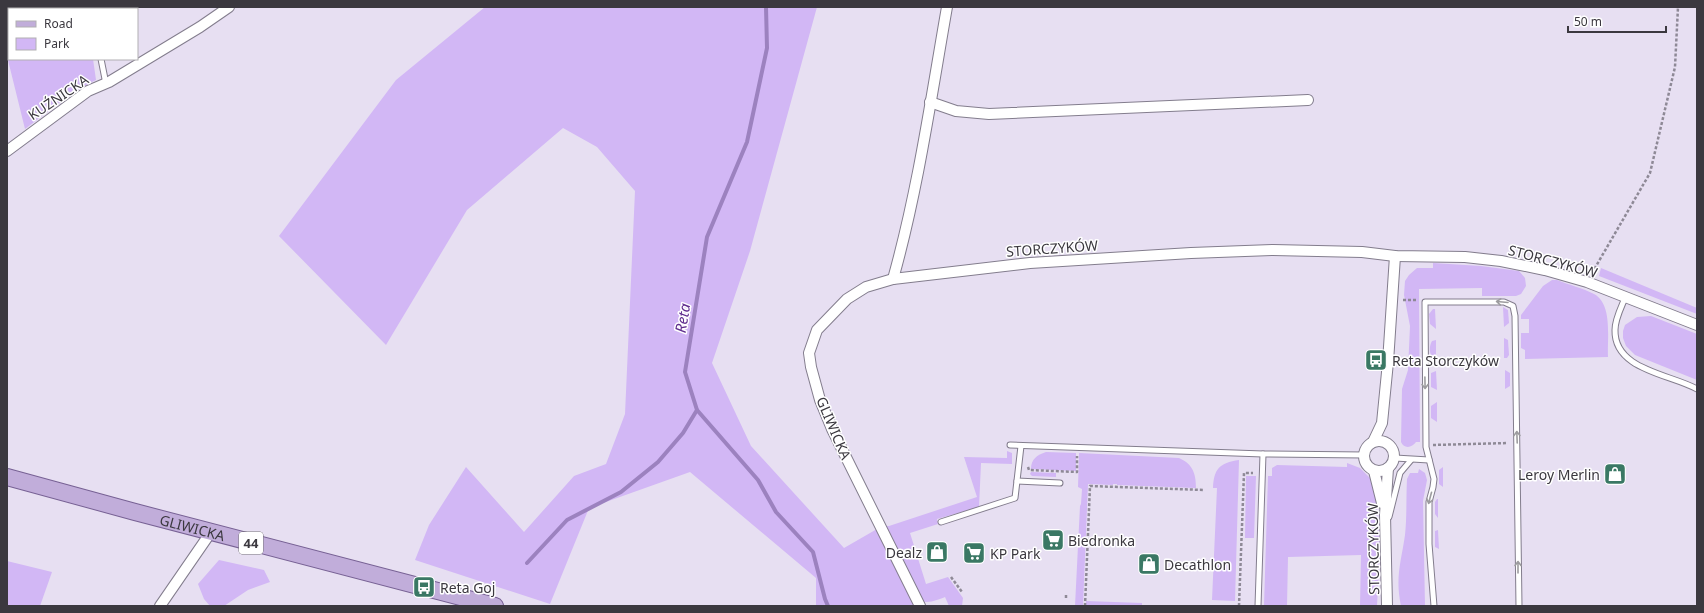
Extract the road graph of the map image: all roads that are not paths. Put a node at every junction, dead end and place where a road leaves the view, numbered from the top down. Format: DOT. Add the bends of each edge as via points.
graph roads {
  1 [pos="229,7"];
  2 [pos="947,7"];
  3 [pos="101,60"];
  4 [pos="106,84"];
  5 [pos="1308,100"];
  6 [pos="930,102"];
  7 [pos="7,150"];
  8 [pos="1395,256"];
  9 [pos="892,279"];
  10 [pos="1625,298"];
  11 [pos="1697,326"];
  12 [pos="1697,389"];
  13 [pos="1382,423"];
  14 [pos="1373,442"];
  15 [pos="1387,443"];
  16 [pos="1010,445"];
  17 [pos="1021,446"];
  18 [pos="1263,454"];
  19 [pos="1364,455"];
  20 [pos="1394,458"];
  21 [pos="1411,460"];
  22 [pos="1429,460"];
  23 [pos="1388,468"];
  24 [pos="1374,471"];
  25 [pos="7,477"];
  26 [pos="1017,481"];
  27 [pos="1060,483"];
  28 [pos="1385,515"];
  29 [pos="940,522"];
  30 [pos="1386,528"];
  31 [pos="211,532"];
  32 [pos="160,606"];
  33 [pos="495,606"];
  34 [pos="920,606"];
  35 [pos="1258,606"];
  36 [pos="1387,606"];
  37 [pos="1434,606"];
  38 [pos="1519,606"];
  1 -- 4 [label="street, KUŹNICKA"];
  2 -- 6 [label="street"];
  3 -- 4 [label="lane"];
  4 -- 7 [label="street, KUŹNICKA" via="88,91 71,102"];
  5 -- 6 [label="street" via="989,114 956,111"];
  6 -- 9 [label="street" via="901,250"];
  8 -- 9 [label="street, STORCZYKÓW" via="1362,252 1273,250 1191,253 1030,263"];
  8 -- 10 [label="street, STORCZYKÓW" via="1464,257 1501,261 1587,282"];
  8 -- 13 [label="street"];
  9 -- 34 [label="street, GLIWICKA" via="866,287 847,299 816,330 809,353 820,400 832,429"];
  10 -- 11 [label="street, STORCZYKÓW"];
  10 -- 12 [label="lane" via="1615,329 1616,344 1622,353 1645,369"];
  13 -- 14 [label="street"];
  13 -- 15 [label="street"];
  14 -- 15 [label="street"];
  14 -- 19 [label="street" via="1367,446"];
  15 -- 20 [label="street" via="1392,448"];
  16 -- 17 [label="lane"];
  17 -- 18 [label="lane"];
  17 -- 26 [label="lane"];
  18 -- 19 [label="lane"];
  18 -- 35 [label="lane"];
  19 -- 24 [label="street" via="1366,465"];
  20 -- 21 [label="lane"];
  20 -- 23 [label="street"];
  21 -- 22 [label="lane"];
  21 -- 30 [label="lane" via="1400,473"];
  22 -- 37 [label="lane, one-way" via="1434,479 1429,502"];
  38 -- 22 [label="lane, one-way" via="1513,306 1504,302 1425,302 1426,437"];
  23 -- 24 [label="street" via="1380,472"];
  23 -- 28 [label="street, STORCZYKÓW"];
  24 -- 28 [label="street"];
  25 -- 31 [label="main road, GLIWICKA / 44"];
  26 -- 27 [label="lane"];
  26 -- 29 [label="lane" via="1015,498"];
  28 -- 30 [label="street, STORCZYKÓW"];
  30 -- 36 [label="street, STORCZYKÓW"];
  31 -- 32 [label="street"];
  31 -- 33 [label="main road, GLIWICKA / 44"];
}
